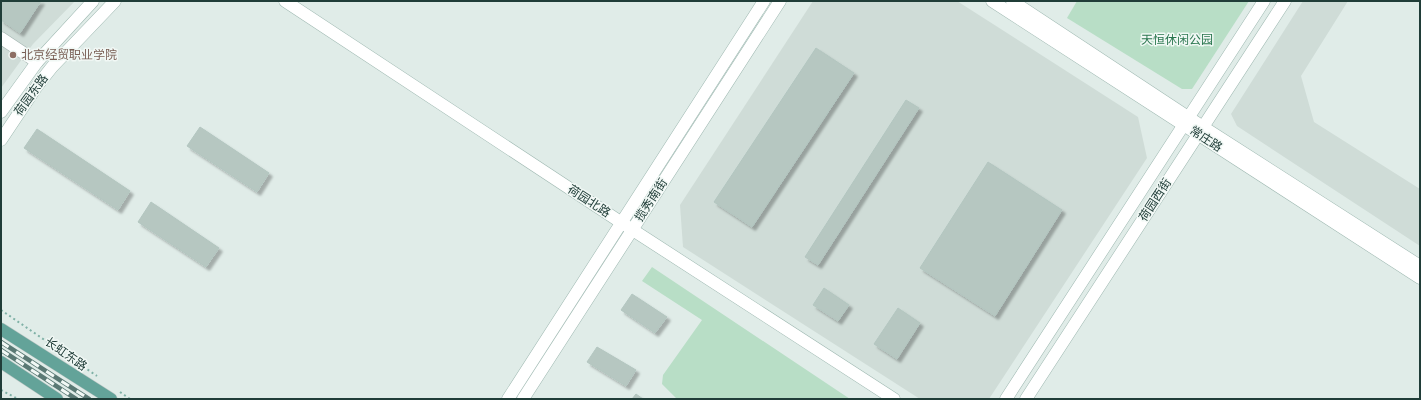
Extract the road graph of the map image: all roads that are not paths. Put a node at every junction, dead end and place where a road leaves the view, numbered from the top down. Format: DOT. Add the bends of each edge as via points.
graph roads {
  1 [pos="93,1"];
  2 [pos="115,1"];
  3 [pos="285,1"];
  4 [pos="764,1"];
  5 [pos="780,1"];
  6 [pos="992,1"];
  7 [pos="1012,1"];
  8 [pos="1264,1"];
  9 [pos="1285,1"];
  10 [pos="1,38"];
  11 [pos="36,62"];
  12 [pos="1,112"];
  13 [pos="1185,120"];
  14 [pos="1201,130"];
  15 [pos="1,140"];
  16 [pos="628,226"];
  17 [pos="1420,266"];
  18 [pos="1420,278"];
  19 [pos="1,329"];
  20 [pos="1,362"];
  21 [pos="114,395"];
  22 [pos="58,399"];
  23 [pos="508,399"];
  24 [pos="523,399"];
  25 [pos="894,399"];
  26 [pos="1006,399"];
  27 [pos="1026,399"];
  1 -- 11 [label="street, 荷园东路"];
  2 -- 15 [label="street, 荷园东路" via="52,67"];
  3 -- 16 [label="street, 荷园北路"];
  4 -- 16 [label="street, 揽秀南街"];
  5 -- 16 [label="street, 揽秀南街"];
  6 -- 13 [label="street, 常庄路"];
  7 -- 13 [label="street, 常庄路"];
  8 -- 13 [label="street, 荷园西街"];
  9 -- 14 [label="street, 荷园西街"];
  10 -- 11 [label="street"];
  11 -- 12 [label="street, 荷园东路"];
  13 -- 14 [label="street, 常庄路"];
  13 -- 26 [label="street, 荷园西街"];
  14 -- 17 [label="street, 常庄路"];
  14 -- 18 [label="street, 常庄路"];
  14 -- 27 [label="street, 荷园西街"];
  16 -- 23 [label="street, 揽秀南街"];
  16 -- 24 [label="street, 揽秀南街"];
  16 -- 25 [label="street, 荷园北路"];
  19 -- 21 [label="main road, 长虹东路"];
  20 -- 22 [label="main road"];
}
